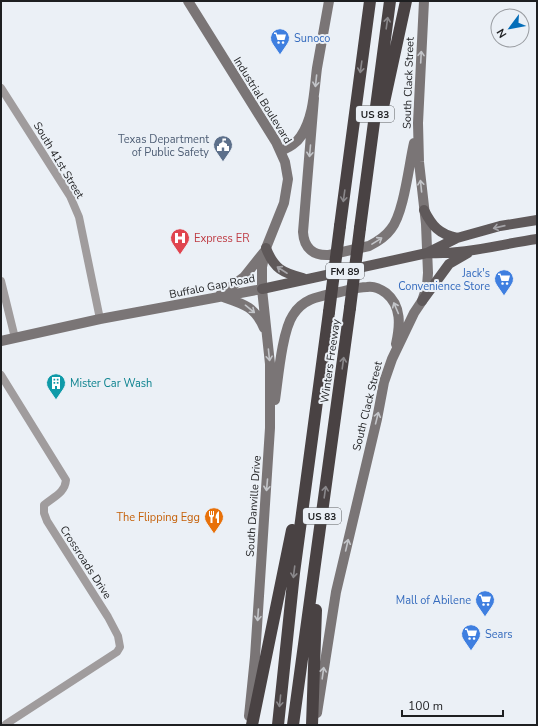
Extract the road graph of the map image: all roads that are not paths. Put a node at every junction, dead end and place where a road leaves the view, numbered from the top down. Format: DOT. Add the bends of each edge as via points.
graph roads {
  1 [pos="188,1"];
  2 [pos="329,1"];
  3 [pos="370,1"];
  4 [pos="390,1"];
  5 [pos="406,1"];
  6 [pos="424,1"];
  7 [pos="1,88"];
  8 [pos="314,98"];
  9 [pos="418,123"];
  10 [pos="281,151"];
  11 [pos="365,186"];
  12 [pos="424,210"];
  13 [pos="537,220"];
  14 [pos="457,238"];
  15 [pos="537,239"];
  16 [pos="266,248"];
  17 [pos="471,250"];
  18 [pos="427,253"];
  19 [pos="307,279"];
  20 [pos="1,281"];
  21 [pos="262,289"];
  22 [pos="220,297"];
  23 [pos="422,301"];
  24 [pos="100,319"];
  25 [pos="267,335"];
  26 [pos="15,338"];
  27 [pos="1,341"];
  28 [pos="392,359"];
  29 [pos="1,375"];
  30 [pos="270,428"];
  31 [pos="314,429"];
  32 [pos="319,544"];
  33 [pos="1,716"];
  34 [pos="6,724"];
  35 [pos="248,725"];
  36 [pos="252,725"];
  37 [pos="278,725"];
  38 [pos="293,725"];
  39 [pos="312,725"];
  40 [pos="315,725"];
  1 -- 10 [label="main road, Industrial Boulevard"];
  2 -- 8 [label="main road, one-way"];
  3 -- 31 [label="highway, Winters Freeway / US 83, one-way, bridge"];
  11 -- 4 [label="highway, Winters Freeway / US 83, one-way"];
  5 -- 11 [label="highway"];
  9 -- 6 [label="main road, South Clack Street, one-way"];
  7 -- 24 [label="street, South 41st Street" via="70,196 79,217"];
  8 -- 9 [label="main road, one-way" via="303,232 305,244 317,254 329,255 369,246 392,229 399,214"];
  8 -- 10 [label="main road" via="301,135 292,145"];
  12 -- 9 [label="main road, South Clack Street, one-way"];
  10 -- 16 [label="main road, Industrial Boulevard" via="287,170 286,195"];
  32 -- 11 [label="highway, Winters Freeway / US 83, one-way, bridge"];
  12 -- 14 [label="main road" via="436,228 447,236"];
  12 -- 18 [label="main road, South Clack Street"];
  13 -- 14 [label="main road, Buffalo Gap Road / FM 89, one-way" via="500,226"];
  14 -- 18 [label="main road, Buffalo Gap Road / FM 89"];
  15 -- 17 [label="main road, Buffalo Gap Road / FM 89"];
  19 -- 16 [label="main road, one-way" via="279,270"];
  16 -- 21 [label="main road, Industrial Boulevard" via="262,267"];
  16 -- 22 [label="main road" via="244,277"];
  17 -- 18 [label="main road, Buffalo Gap Road / FM 89" via="442,254"];
  17 -- 23 [label="main road" via="449,264"];
  18 -- 19 [label="main road, Buffalo Gap Road / FM 89"];
  18 -- 23 [label="main road, South Clack Street" via="427,279"];
  19 -- 21 [label="main road, Buffalo Gap Road / FM 89"];
  20 -- 26 [label="street"];
  21 -- 22 [label="main road, Buffalo Gap Road"];
  21 -- 25 [label="main road, South Danville Drive"];
  22 -- 24 [label="main road, Buffalo Gap Road"];
  22 -- 25 [label="main road, one-way" via="251,309 260,318"];
  23 -- 28 [label="main road, South Clack Street"];
  24 -- 26 [label="main road, Buffalo Gap Road"];
  25 -- 30 [label="main road, South Danville Drive, one-way" via="270,364"];
  26 -- 27 [label="main road, Buffalo Gap Road"];
  28 -- 30 [label="main road, one-way" via="398,334 398,312 389,295 380,288 367,286 308,299 297,309 289,323"];
  40 -- 28 [label="main road, South Clack Street, one-way" via="336,592 384,382"];
  29 -- 34 [label="street, Crossroads Drive" via="66,480 59,493 44,505 44,513 108,617 118,636 120,647 117,652"];
  30 -- 35 [label="main road, South Danville Drive, one-way"];
  31 -- 36 [label="highway"];
  31 -- 37 [label="highway, Winters Freeway / US 83, one-way" via="294,573"];
  32 -- 38 [label="highway, Winters Freeway / US 83"];
  32 -- 39 [label="highway"];
  33 -- 34 [label="street"];
}
